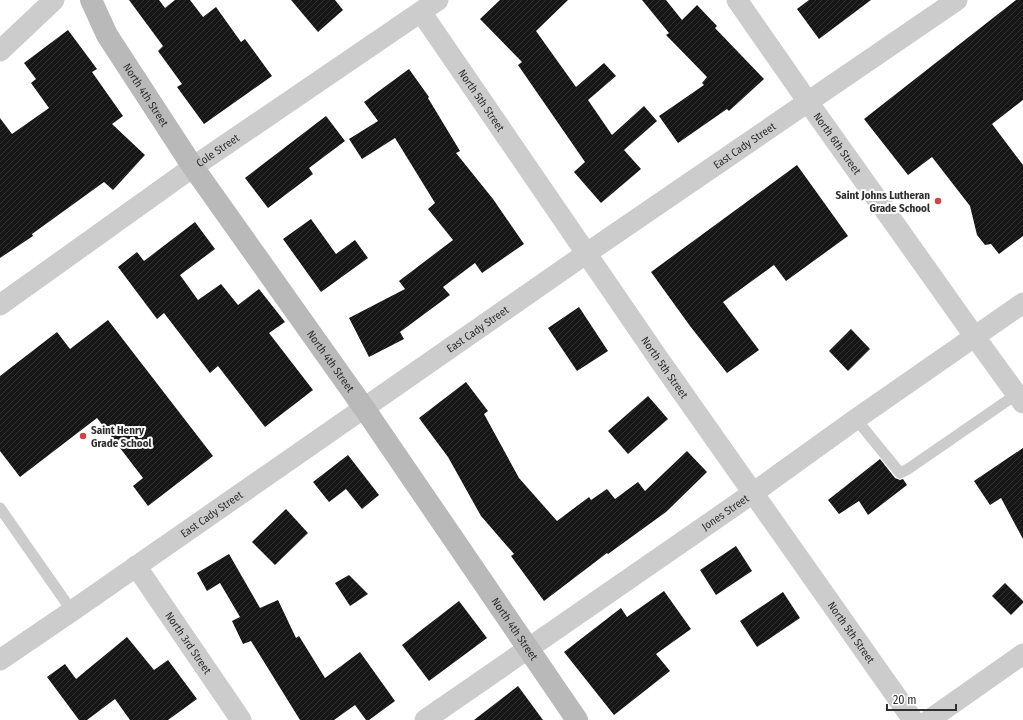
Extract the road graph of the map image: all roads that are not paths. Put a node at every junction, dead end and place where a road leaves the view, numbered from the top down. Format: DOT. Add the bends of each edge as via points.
graph roads {
  1 [pos="54,0"];
  2 [pos="91,0"];
  3 [pos="438,0"];
  4 [pos="737,0"];
  5 [pos="957,0"];
  6 [pos="421,12"];
  7 [pos="0,51"];
  8 [pos="808,102"];
  9 [pos="193,166"];
  10 [pos="587,253"];
  11 [pos="1023,303"];
  12 [pos="0,305"];
  13 [pos="975,337"];
  14 [pos="1020,398"];
  15 [pos="364,408"];
  16 [pos="856,419"];
  17 [pos="753,493"];
  18 [pos="0,508"];
  19 [pos="136,566"];
  20 [pos="72,611"];
  21 [pos="528,649"];
  22 [pos="1023,654"];
  23 [pos="0,660"];
  24 [pos="241,720"];
  25 [pos="425,720"];
  26 [pos="577,720"];
  27 [pos="913,720"];
  28 [pos="929,720"];
  1 -- 7 [label="street"];
  2 -- 9 [label="street, North 4th Street" via="108,35"];
  3 -- 6 [label="street, Cole Street"];
  4 -- 8 [label="street, North 6th Street"];
  5 -- 8 [label="street, East Cady Street"];
  6 -- 9 [label="street, Cole Street"];
  6 -- 10 [label="street, North 5th Street"];
  8 -- 10 [label="street, East Cady Street"];
  8 -- 13 [label="street, North 6th Street"];
  9 -- 12 [label="street, Cole Street"];
  9 -- 15 [label="street, North 4th Street"];
  10 -- 15 [label="street, East Cady Street"];
  10 -- 17 [label="street, North 5th Street"];
  11 -- 13 [label="street, Jones Street"];
  13 -- 14 [label="street, North 6th Street"];
  13 -- 16 [label="street, Jones Street"];
  14 -- 16 [label="lane" via="900,473"];
  15 -- 19 [label="street, East Cady Street"];
  15 -- 21 [label="street, North 4th Street"];
  16 -- 17 [label="street, Jones Street"];
  17 -- 21 [label="street, Jones Street"];
  17 -- 27 [label="street, North 5th Street"];
  18 -- 20 [label="lane"];
  19 -- 20 [label="street, East Cady Street"];
  19 -- 24 [label="street, North 3rd Street"];
  20 -- 23 [label="street, East Cady Street"];
  21 -- 25 [label="street, Jones Street"];
  21 -- 26 [label="street, North 4th Street"];
  22 -- 28 [label="street"];
}
